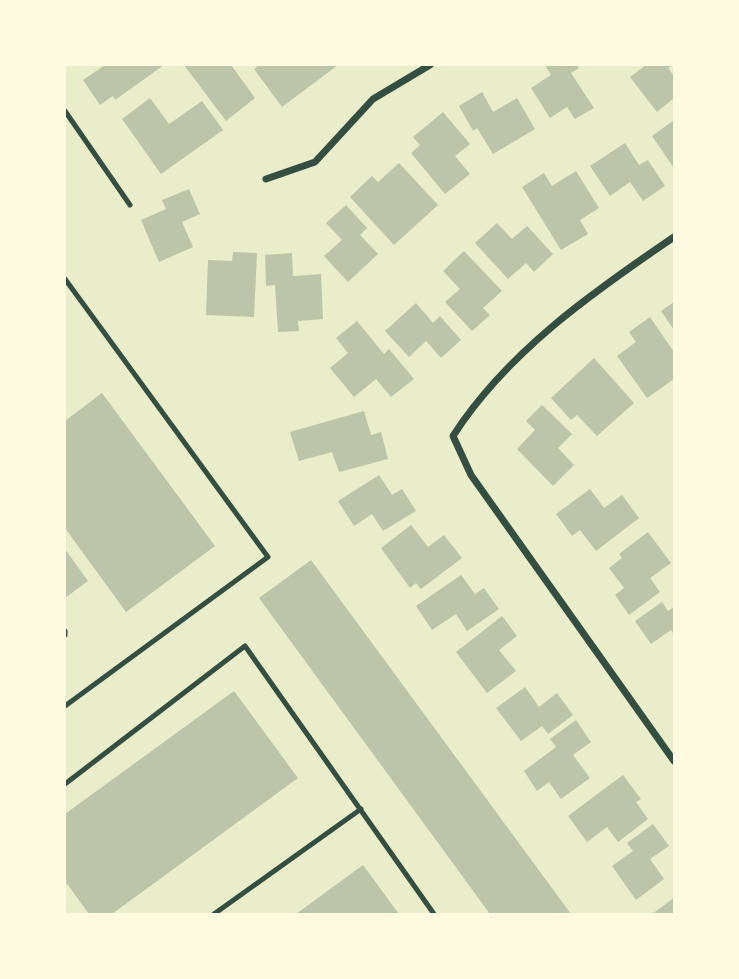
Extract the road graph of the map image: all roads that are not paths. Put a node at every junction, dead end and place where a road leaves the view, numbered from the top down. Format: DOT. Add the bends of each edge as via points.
graph roads {
  1 [pos="430,65"];
  2 [pos="65,111"];
  3 [pos="266,178"];
  4 [pos="130,205"];
  5 [pos="674,237"];
  6 [pos="65,279"];
  7 [pos="65,706"];
  8 [pos="674,761"];
  9 [pos="65,784"];
  10 [pos="361,809"];
  11 [pos="214,914"];
  12 [pos="434,914"];
  1 -- 3 [label="street" via="373,99 315,162"];
  2 -- 4 [label="lane"];
  5 -- 8 [label="street" via="585,298 476,400 453,436 471,475"];
  6 -- 7 [label="lane" via="268,557"];
  9 -- 10 [label="lane" via="245,646"];
  10 -- 11 [label="lane"];
  10 -- 12 [label="lane"];
}
